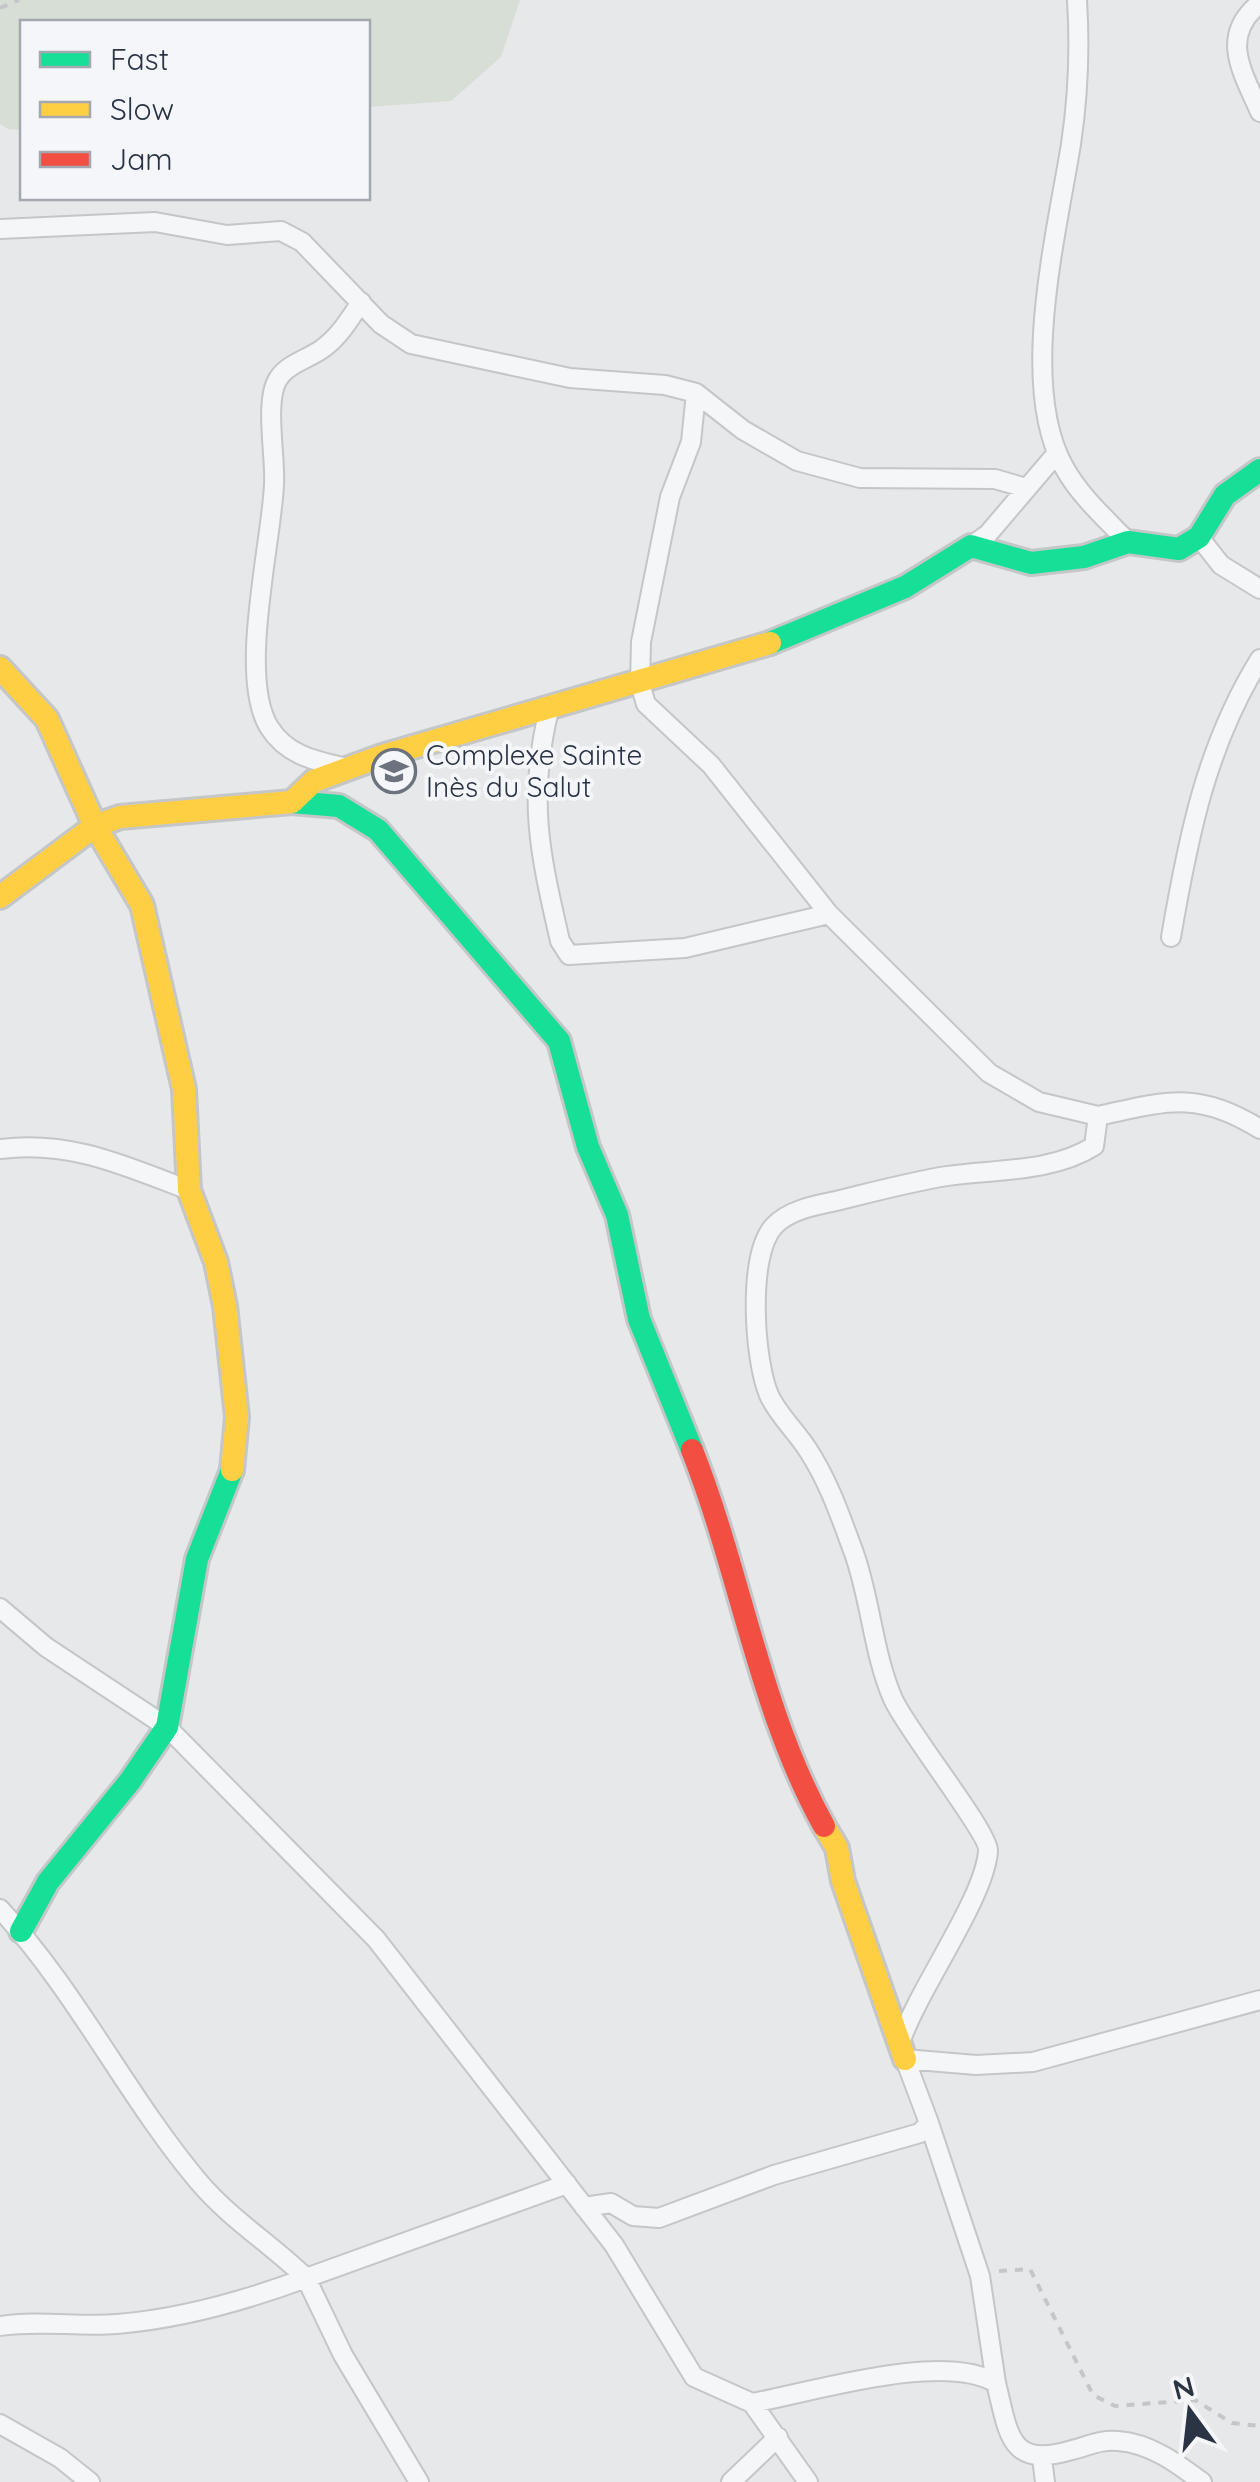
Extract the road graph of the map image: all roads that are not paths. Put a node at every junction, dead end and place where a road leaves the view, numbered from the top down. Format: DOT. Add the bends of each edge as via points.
graph roads {
  1 [pos="1076,0"];
  2 [pos="1260,2"];
  3 [pos="1260,112"];
  4 [pos="0,229"];
  5 [pos="361,302"];
  6 [pos="696,393"];
  7 [pos="1057,453"];
  8 [pos="1260,470"];
  9 [pos="1026,488"];
  10 [pos="1199,537"];
  11 [pos="1128,542"];
  12 [pos="972,546"];
  13 [pos="1260,589"];
  14 [pos="1260,659"];
  15 [pos="0,668"];
  16 [pos="640,684"];
  17 [pos="549,710"];
  18 [pos="348,768"];
  19 [pos="292,802"];
  20 [pos="95,826"];
  21 [pos="0,897"];
  22 [pos="829,914"];
  23 [pos="1172,938"];
  24 [pos="1098,1116"];
  25 [pos="1260,1130"];
  26 [pos="0,1149"];
  27 [pos="189,1190"];
  28 [pos="0,1608"];
  29 [pos="167,1727"];
  30 [pos="0,1909"];
  31 [pos="21,1931"];
  32 [pos="1260,2000"];
  33 [pos="902,2051"];
  34 [pos="929,2123"];
  35 [pos="567,2184"];
  36 [pos="584,2207"];
  37 [pos="306,2278"];
  38 [pos="0,2326"];
  39 [pos="996,2383"];
  40 [pos="752,2404"];
  41 [pos="0,2424"];
  42 [pos="778,2438"];
  43 [pos="1042,2458"];
  44 [pos="90,2482"];
  45 [pos="419,2482"];
  46 [pos="731,2482"];
  47 [pos="808,2482"];
  48 [pos="1046,2482"];
  49 [pos="1202,2482"];
  1 -- 7 [label="street" via="1072,141 1044,296 1044,371"];
  2 -- 3 [label="street" via="1234,40"];
  4 -- 5 [label="street" via="155,222 227,235 281,231 302,242"];
  5 -- 6 [label="street" via="411,344 570,378"];
  5 -- 18 [label="street" via="338,336 290,367 274,389 275,480 255,656 256,692 277,737 308,760"];
  6 -- 9 [label="street" via="797,462 860,478 995,478"];
  6 -- 16 [label="street" via="691,442 657,553"];
  7 -- 9 [label="street"];
  7 -- 11 [label="street" via="1080,490"];
  8 -- 10 [label="street" via="1226,494"];
  9 -- 12 [label="street"];
  10 -- 11 [label="street" via="1179,549"];
  10 -- 13 [label="street" via="1222,565"];
  11 -- 12 [label="street" via="1054,563"];
  12 -- 16 [label="street" via="905,588 743,654"];
  14 -- 23 [label="street" via="1213,750 1190,824"];
  15 -- 20 [label="street" via="46,719"];
  16 -- 17 [label="street"];
  16 -- 22 [label="street" via="646,704 721,778"];
  17 -- 18 [label="street"];
  17 -- 22 [label="street" via="534,800 543,865 568,955 685,948"];
  18 -- 19 [label="street" via="314,781"];
  19 -- 20 [label="street" via="148,814"];
  19 -- 33 [label="street" via="339,806 378,830 559,1041 588,1147 616,1215 640,1319 715,1509 798,1780 837,1848"];
  20 -- 21 [label="street"];
  20 -- 27 [label="street" via="142,905 154,950 184,1089"];
  22 -- 24 [label="street" via="989,1073 1039,1102"];
  24 -- 25 [label="street" via="1182,1099 1212,1104"];
  24 -- 33 [label="street" via="1094,1146 1077,1155 946,1176 787,1216 773,1227 758,1264 757,1310 770,1398 834,1498 893,1699 986,1838 976,1888 916,1998"];
  26 -- 27 [label="street" via="98,1154"];
  27 -- 29 [label="street" via="216,1262 237,1417 233,1467 196,1560"];
  28 -- 29 [label="street"];
  29 -- 31 [label="street" via="48,1882"];
  29 -- 35 [label="street" via="376,1939"];
  30 -- 31 [label="street"];
  31 -- 37 [label="street" via="199,2182"];
  32 -- 33 [label="street" via="1033,2062 976,2065"];
  33 -- 34 [label="street"];
  34 -- 36 [label="street" via="903,2140 774,2174 671,2215 646,2219 611,2204"];
  34 -- 39 [label="street" via="980,2276"];
  35 -- 36 [label="street"];
  35 -- 37 [label="street"];
  36 -- 40 [label="street" via="694,2376"];
  37 -- 38 [label="street" via="128,2322"];
  37 -- 45 [label="street"];
  39 -- 40 [label="street" via="962,2369 846,2382"];
  39 -- 43 [label="street" via="1009,2434 1020,2451"];
  40 -- 42 [label="street"];
  41 -- 44 [label="street"];
  42 -- 46 [label="street"];
  42 -- 47 [label="street"];
  43 -- 48 [label="street"];
  43 -- 49 [label="street" via="1095,2442 1127,2442"];
}
